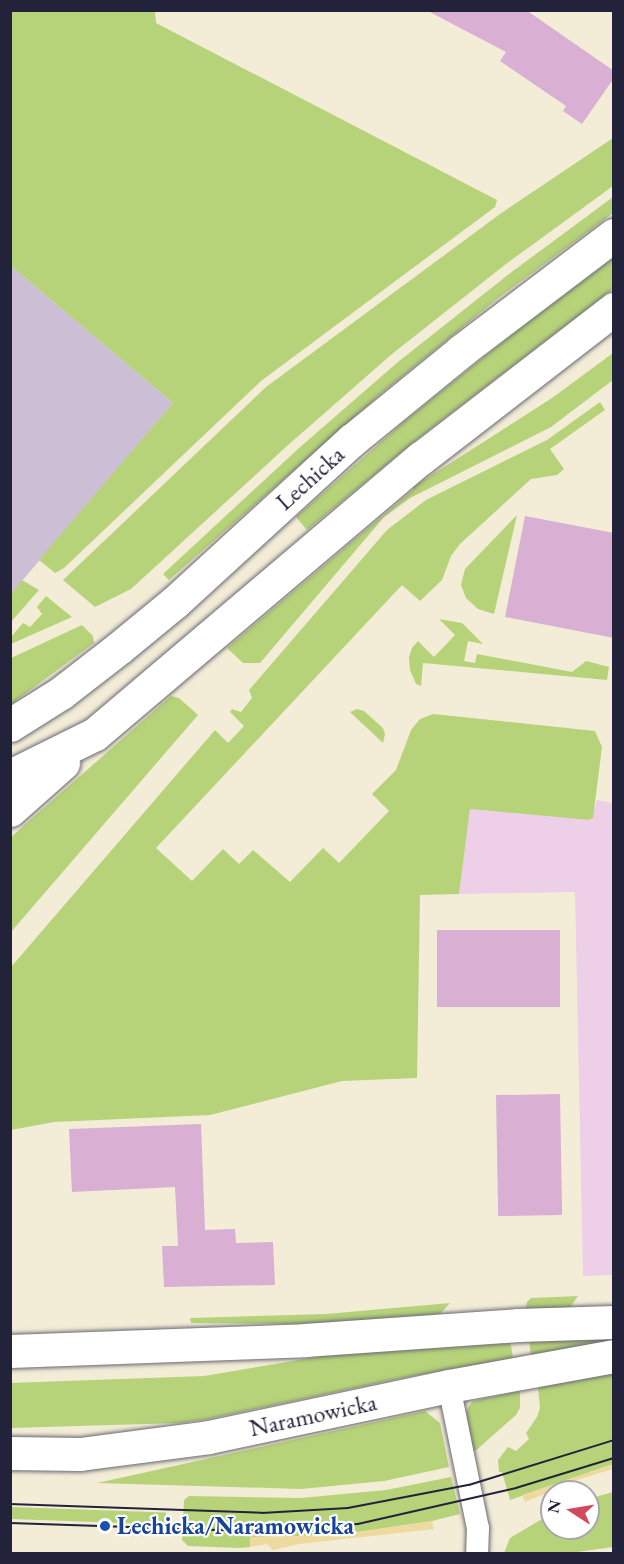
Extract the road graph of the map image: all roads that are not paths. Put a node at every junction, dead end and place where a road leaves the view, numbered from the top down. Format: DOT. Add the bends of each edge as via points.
graph roads {
  1 [pos="614,235"];
  2 [pos="614,309"];
  3 [pos="10,725"];
  4 [pos="95,734"];
  5 [pos="10,776"];
  6 [pos="10,810"];
  7 [pos="614,1322"];
  8 [pos="10,1351"];
  9 [pos="614,1356"];
  10 [pos="449,1386"];
  11 [pos="10,1453"];
  12 [pos="477,1554"];
  1 -- 3 [label="main road, Lechicka" via="352,440 119,648 61,693"];
  2 -- 4 [label="main road" via="421,458"];
  4 -- 5 [label="main road"];
  4 -- 6 [label="main road"];
  7 -- 8 [label="main road" via="305,1340"];
  9 -- 10 [label="main road, Naramowicka"];
  10 -- 11 [label="main road, Naramowicka" via="209,1437 80,1454"];
  10 -- 12 [label="street" via="478,1528"];
}
